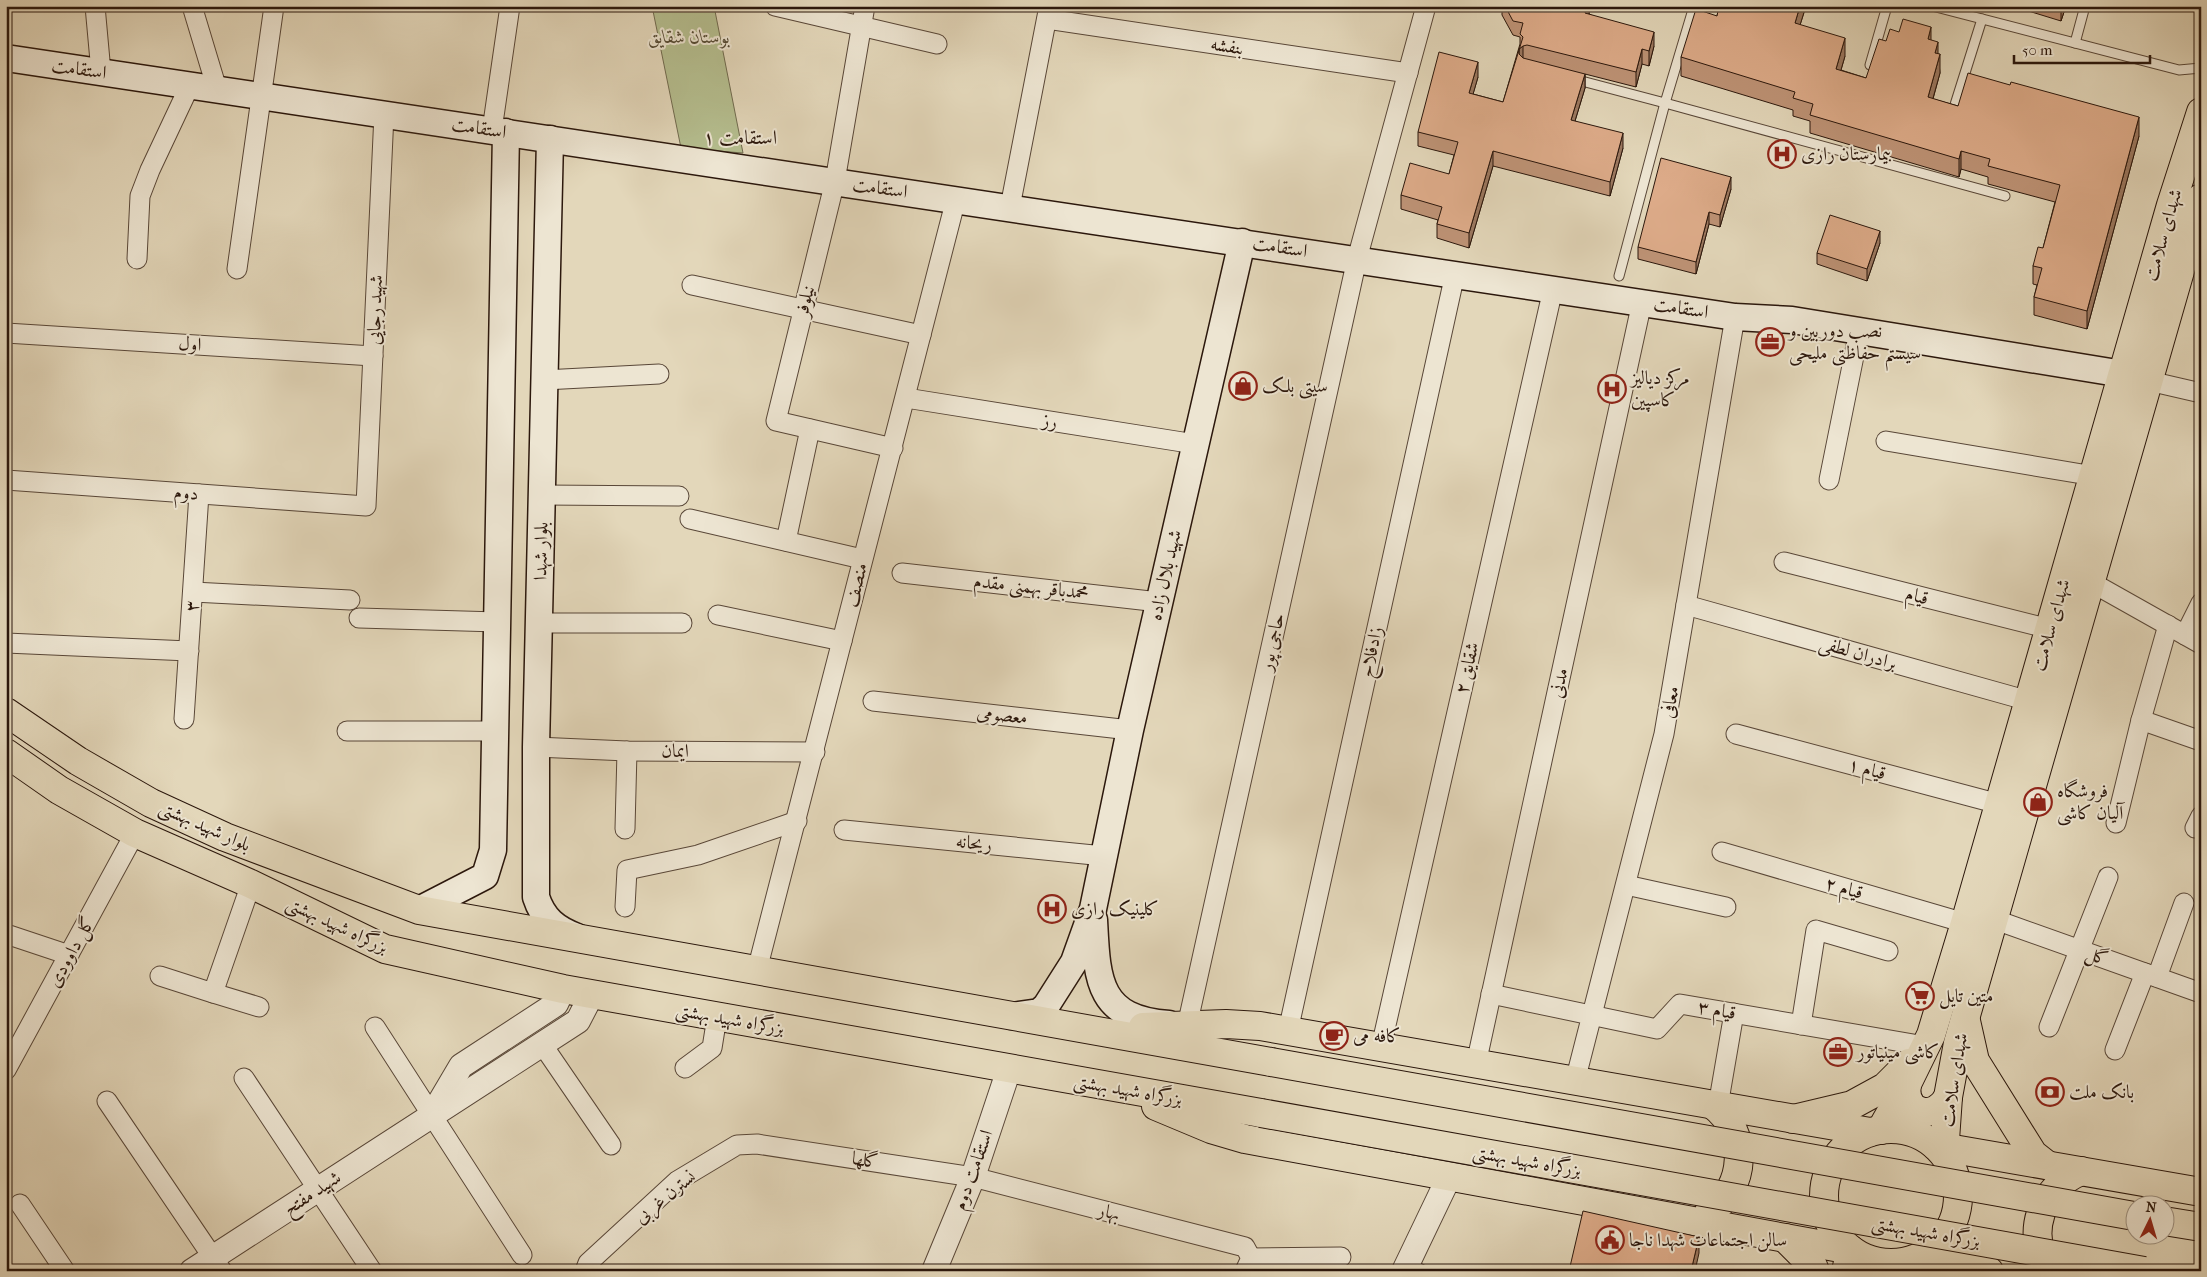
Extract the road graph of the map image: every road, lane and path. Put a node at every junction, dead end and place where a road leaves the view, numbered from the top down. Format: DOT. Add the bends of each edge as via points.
graph roads {
  1 [pos="95,6"];
  2 [pos="192,6"];
  3 [pos="274,6"];
  4 [pos="510,6"];
  5 [pos="775,6"];
  6 [pos="865,6"];
  7 [pos="1426,6"];
  8 [pos="1693,6"];
  9 [pos="1887,6"];
  10 [pos="1932,6"];
  11 [pos="2086,6"];
  12 [pos="1048,13"];
  13 [pos="1982,19"];
  14 [pos="861,28"];
  15 [pos="2075,43"];
  16 [pos="937,44"];
  17 [pos="6,58"];
  18 [pos="1870,65"];
  19 [pos="2201,68"];
  20 [pos="101,72"];
  21 [pos="1408,73"];
  22 [pos="1562,76"];
  23 [pos="190,85"];
  24 [pos="217,89"];
  25 [pos="261,96"];
  26 [pos="1665,103"];
  27 [pos="1953,111"];
  28 [pos="2201,112"];
  29 [pos="384,114"];
  30 [pos="499,131"];
  31 [pos="550,139"];
  32 [pos="834,181"];
  33 [pos="2005,196"];
  34 [pos="2201,198"];
  35 [pos="956,199"];
  36 [pos="1010,207"];
  37 [pos="1242,242"];
  38 [pos="137,259"];
  39 [pos="1357,259"];
  40 [pos="237,269"];
  41 [pos="1455,274"];
  42 [pos="1619,276"];
  43 [pos="692,285"];
  44 [pos="1553,289"];
  45 [pos="1642,302"];
  46 [pos="803,308"];
  47 [pos="1744,318"];
  48 [pos="6,333"];
  49 [pos="922,335"];
  50 [pos="1856,346"];
  51 [pos="373,356"];
  52 [pos="659,374"];
  53 [pos="2123,374"];
  54 [pos="544,380"];
  55 [pos="2149,381"];
  56 [pos="2201,393"];
  57 [pos="906,398"];
  58 [pos="2113,408"];
  59 [pos="810,429"];
  60 [pos="1886,441"];
  61 [pos="1195,444"];
  62 [pos="893,448"];
  63 [pos="2094,476"];
  64 [pos="6,480"];
  65 [pos="1828,480"];
  66 [pos="199,494"];
  67 [pos="542,495"];
  68 [pos="679,496"];
  69 [pos="366,506"];
  70 [pos="690,519"];
  71 [pos="786,541"];
  72 [pos="862,559"];
  73 [pos="1784,562"];
  74 [pos="902,572"];
  75 [pos="2089,581"];
  76 [pos="193,592"];
  77 [pos="350,600"];
  78 [pos="1159,602"];
  79 [pos="2201,603"];
  80 [pos="1686,605"];
  81 [pos="718,615"];
  82 [pos="359,618"];
  83 [pos="498,622"];
  84 [pos="539,623"];
  85 [pos="682,623"];
  86 [pos="2168,625"];
  87 [pos="2050,629"];
  88 [pos="2193,639"];
  89 [pos="842,641"];
  90 [pos="6,643"];
  91 [pos="189,652"];
  92 [pos="2029,700"];
  93 [pos="873,701"];
  94 [pos="6,712"];
  95 [pos="184,719"];
  96 [pos="2141,720"];
  97 [pos="1130,730"];
  98 [pos="347,731"];
  99 [pos="496,731"];
  100 [pos="1736,734"];
  101 [pos="2201,741"];
  102 [pos="536,747"];
  103 [pos="627,751"];
  104 [pos="815,752"];
  105 [pos="6,753"];
  106 [pos="1999,804"];
  107 [pos="797,821"];
  108 [pos="2116,823"];
  109 [pos="625,829"];
  110 [pos="844,830"];
  111 [pos="135,833"];
  112 [pos="1722,852"];
  113 [pos="1104,856"];
  114 [pos="2108,876"];
  115 [pos="251,884"];
  116 [pos="1626,885"];
  117 [pos="2184,903"];
  118 [pos="625,907"];
  119 [pos="1726,907"];
  120 [pos="1093,909"];
  121 [pos="419,910"];
  122 [pos="1993,918"];
  123 [pos="1965,923"];
  124 [pos="6,934"];
  125 [pos="582,939"];
  126 [pos="2079,949"];
  127 [pos="1888,951"];
  128 [pos="69,955"];
  129 [pos="757,970"];
  130 [pos="2151,975"];
  131 [pos="160,976"];
  132 [pos="563,990"];
  133 [pos="213,993"];
  134 [pos="2201,993"];
  135 [pos="592,994"];
  136 [pos="1491,994"];
  137 [pos="259,1007"];
  138 [pos="1734,1013"];
  139 [pos="1011,1016"];
  140 [pos="1593,1016"];
  141 [pos="717,1017"];
  142 [pos="1965,1018"];
  143 [pos="1801,1024"];
  144 [pos="1187,1026"];
  145 [pos="2049,1027"];
  146 [pos="375,1028"];
  147 [pos="1085,1029"];
  148 [pos="1288,1031"];
  149 [pos="542,1044"];
  150 [pos="1381,1047"];
  151 [pos="1924,1048"];
  152 [pos="2116,1050"];
  153 [pos="1476,1064"];
  154 [pos="685,1068"];
  155 [pos="1009,1069"];
  156 [pos="6,1070"];
  157 [pos="244,1078"];
  158 [pos="1575,1081"];
  159 [pos="1907,1084"];
  160 [pos="1109,1086"];
  161 [pos="1948,1097"];
  162 [pos="107,1101"];
  163 [pos="1716,1105"];
  164 [pos="431,1116"];
  165 [pos="1794,1119"];
  166 [pos="1876,1131"];
  167 [pos="757,1144"];
  168 [pos="611,1145"];
  169 [pos="1940,1150"];
  170 [pos="2047,1165"];
  171 [pos="2081,1171"];
  172 [pos="1449,1176"];
  173 [pos="973,1177"];
  174 [pos="317,1190"];
  175 [pos="2201,1192"];
  176 [pos="20,1204"];
  177 [pos="2124,1214"];
  178 [pos="1689,1220"];
  179 [pos="2174,1223"];
  180 [pos="2201,1227"];
  181 [pos="1786,1238"];
  182 [pos="522,1255"];
  183 [pos="1341,1257"];
  184 [pos="1247,1259"];
  185 [pos="1848,1260"];
  186 [pos="217,1264"];
  187 [pos="1914,1264"];
  188 [pos="1412,1268"];
  189 [pos="65,1271"];
  190 [pos="192,1271"];
  191 [pos="372,1271"];
  192 [pos="585,1271"];
  193 [pos="934,1271"];
  194 [pos="1815,1271"];
  195 [pos="1989,1271"];
  196 [pos="2050,1271"];
  197 [pos="2144,1271"];
  1 -- 20 [label="street"];
  2 -- 24 [label="street"];
  3 -- 25 [label="street"];
  4 -- 30 [label="street"];
  5 -- 14 [label="street"];
  6 -- 14 [label="street, نیلوفر"];
  7 -- 21 [label="street"];
  8 -- 26 [label="lane"];
  9 -- 18 [label="lane"];
  10 -- 13 [label="lane"];
  11 -- 15 [label="lane"];
  12 -- 21 [label="street, بنفشه"];
  12 -- 36 [label="street"];
  13 -- 15 [label="lane"];
  13 -- 27 [label="lane"];
  14 -- 16 [label="street"];
  14 -- 32 [label="street, نیلوفر"];
  15 -- 19 [label="lane" via="2179,70"];
  17 -- 20 [label="main road, استقامت"];
  20 -- 23 [label="main road, استقامت"];
  21 -- 39 [label="street"];
  22 -- 26 [label="lane"];
  23 -- 24 [label="main road, استقامت"];
  23 -- 38 [label="street" via="140,196"];
  24 -- 25 [label="main road, استقامت"];
  25 -- 29 [label="main road, استقامت"];
  25 -- 40 [label="street"];
  26 -- 33 [label="lane"];
  26 -- 42 [label="lane"];
  28 -- 53 [label="main road, شهدای سلامت"];
  29 -- 30 [label="main road, استقامت"];
  29 -- 51 [label="street, شهید رجایی"];
  30 -- 31 [label="main road, استقامت"];
  30 -- 83 [label="main road"];
  31 -- 32 [label="main road, استقامت"];
  31 -- 54 [label="main road, بلوار شهدا"];
  32 -- 35 [label="main road, استقامت"];
  32 -- 46 [label="street, نیلوفر"];
  34 -- 55 [label="main road, شهدای سلامت"];
  35 -- 36 [label="main road, استقامت"];
  35 -- 49 [label="street, منصف"];
  36 -- 37 [label="main road, استقامت"];
  37 -- 39 [label="main road, استقامت"];
  37 -- 61 [label="main road, شهید بلال زاده"];
  39 -- 41 [label="main road, استقامت"];
  39 -- 144 [label="street, حاجی پور"];
  41 -- 44 [label="main road, استقامت"];
  41 -- 148 [label="street, زادفلاح"];
  43 -- 46 [label="street"];
  44 -- 45 [label="main road, استقامت"];
  44 -- 150 [label="street, شقایق ۲"];
  45 -- 47 [label="main road, استقامت"];
  45 -- 136 [label="street, مدنی"];
  46 -- 49 [label="street"];
  46 -- 59 [label="street, نیلوفر" via="776,421"];
  47 -- 50 [label="main road, استقامت" via="1790,335"];
  47 -- 53 [label="main road, استقامت" via="1792,320"];
  47 -- 80 [label="street, معافی"];
  48 -- 51 [label="street, اول"];
  49 -- 57 [label="street, منصف"];
  50 -- 58 [label="main road, استقامت" via="2095,385 2110,396"];
  50 -- 65 [label="street"];
  51 -- 69 [label="street, شهید رجایی"];
  52 -- 54 [label="street"];
  53 -- 55 [label="main road"];
  53 -- 58 [label="main road, شهدای سلامت"];
  54 -- 67 [label="main road, بلوار شهدا"];
  55 -- 56 [label="street"];
  55 -- 75 [label="main road, شهدای سلامت"];
  57 -- 61 [label="street, رز"];
  57 -- 62 [label="street, منصف"];
  58 -- 63 [label="main road, شهدای سلامت"];
  59 -- 62 [label="street"];
  59 -- 71 [label="street"];
  60 -- 63 [label="street"];
  61 -- 78 [label="main road, شهید بلال زاده"];
  62 -- 72 [label="street, منصف"];
  63 -- 87 [label="main road, شهدای سلامت"];
  64 -- 66 [label="street, دوم"];
  66 -- 69 [label="street, دوم"];
  66 -- 76 [label="street, ۳"];
  67 -- 68 [label="street"];
  67 -- 84 [label="main road, بلوار شهدا"];
  70 -- 71 [label="street"];
  71 -- 72 [label="street"];
  72 -- 89 [label="street, منصف"];
  73 -- 87 [label="street, قیام"];
  74 -- 78 [label="street, محمدباقر بهمنی مقدم"];
  75 -- 86 [label="street"];
  75 -- 122 [label="main road, شهدای سلامت"];
  76 -- 77 [label="street"];
  76 -- 91 [label="street, ۳"];
  78 -- 97 [label="main road, شهید بلال زاده"];
  79 -- 88 [label="street"];
  80 -- 92 [label="street, برادران لطفی"];
  80 -- 116 [label="street, معافی" via="1664,734"];
  81 -- 89 [label="street"];
  82 -- 83 [label="street"];
  83 -- 99 [label="main road"];
  84 -- 85 [label="street"];
  84 -- 102 [label="main road, بلوار شهدا"];
  86 -- 88 [label="street"];
  86 -- 96 [label="street"];
  87 -- 92 [label="main road, شهدای سلامت"];
  89 -- 104 [label="street, منصف"];
  90 -- 91 [label="street"];
  91 -- 95 [label="street, ۳"];
  92 -- 106 [label="main road, شهدای سلامت"];
  93 -- 97 [label="street, معصومی"];
  94 -- 121 [label="main road, بلوار شهید بهشتی" via="78,761 151,803 225,837"];
  96 -- 101 [label="street"];
  96 -- 108 [label="street"];
  97 -- 113 [label="main road, شهید بلال زاده"];
  98 -- 99 [label="street"];
  99 -- 121 [label="main road" via="493,850 485,876"];
  100 -- 106 [label="street, قیام ۱"];
  102 -- 103 [label="street, ایمان"];
  102 -- 125 [label="main road, بلوار شهدا" via="536,897 544,916 552,924"];
  103 -- 104 [label="street, ایمان"];
  103 -- 109 [label="street"];
  104 -- 107 [label="street, منصف"];
  105 -- 111 [label="main road, بلوار شهید بهشتی" via="59,790"];
  106 -- 123 [label="main road, شهدای سلامت"];
  107 -- 118 [label="street" via="698,855 627,870"];
  107 -- 129 [label="street, منصف"];
  110 -- 113 [label="street, ریحانه"];
  111 -- 115 [label="main road, بزرگراه شهید بهشتی"];
  111 -- 128 [label="street, گل داوودی"];
  112 -- 123 [label="street, قیام ۲"];
  113 -- 120 [label="main road, شهید بلال زاده"];
  114 -- 126 [label="street"];
  115 -- 132 [label="main road, بزرگراه شهید بهشتی" via="385,949"];
  115 -- 133 [label="street"];
  116 -- 119 [label="street"];
  116 -- 140 [label="street, معافی"];
  117 -- 130 [label="street"];
  120 -- 139 [label="main road, شهید بلال زاده" via="1074,962 1046,1006 1039,1012"];
  120 -- 144 [label="main road, شهید بلال زاده" via="1096,965 1107,996 1124,1012 1146,1022"];
  121 -- 125 [label="main road"];
  122 -- 126 [label="street, گل"];
  122 -- 142 [label="main road, شهدای سلامت"];
  123 -- 151 [label="main road, شهدای سلامت" via="1931,1035"];
  124 -- 128 [label="street"];
  125 -- 129 [label="main road"];
  126 -- 130 [label="street, گل"];
  126 -- 145 [label="street"];
  127 -- 143 [label="street" via="1816,930"];
  128 -- 156 [label="street, گل داوودی"];
  129 -- 139 [label="main road"];
  130 -- 134 [label="street, گل"];
  130 -- 152 [label="street"];
  131 -- 133 [label="street"];
  132 -- 135 [label="main road, بزرگراه شهید بهشتی"];
  132 -- 164 [label="street, شهید مفتح" via="556,1004 461,1066"];
  133 -- 137 [label="street"];
  135 -- 141 [label="main road, بزرگراه شهید بهشتی"];
  135 -- 149 [label="street, شهید مفتح" via="578,1021"];
  136 -- 140 [label="street, قیام ۳"];
  136 -- 153 [label="street, مدنی"];
  138 -- 140 [label="street, قیام ۳" via="1680,1004 1657,1029"];
  138 -- 143 [label="street, قیام ۳"];
  138 -- 163 [label="street"];
  139 -- 147 [label="main road"];
  140 -- 158 [label="street, معافی"];
  141 -- 154 [label="street" via="712,1048"];
  141 -- 155 [label="main road, بزرگراه شهید بهشتی"];
  142 -- 161 [label="main road, شهدای سلامت"];
  142 -- 170 [label="main road" via="1975,1061 2033,1154"];
  143 -- 151 [label="street, قیام ۳"];
  144 -- 147 [label="main road"];
  144 -- 148 [label="main road" via="1242,1025"];
  146 -- 164 [label="street"];
  147 -- 177 [label="main road, bridge"];
  148 -- 150 [label="main road"];
  149 -- 164 [label="street, شهید مفتح"];
  149 -- 168 [label="street"];
  150 -- 153 [label="main road"];
  151 -- 159 [label="main road, شهدای سلامت"];
  151 -- 165 [label="main road" via="1885,1087 1852,1105"];
  153 -- 158 [label="main road"];
  155 -- 160 [label="main road, بزرگراه شهید بهشتی"];
  155 -- 173 [label="street, استقامت دوم"];
  157 -- 174 [label="street"];
  158 -- 163 [label="main road"];
  159 -- 161 [label="main road" via="1908,1100 1920,1112 1937,1110"];
  159 -- 166 [label="main road, شهدای سلامت"];
  160 -- 172 [label="main road" via="1229,1136"];
  160 -- 197 [label="main road, بزرگراه شهید بهشتی, bridge"];
  161 -- 169 [label="main road, شهدای سلامت"];
  162 -- 186 [label="street"];
  163 -- 165 [label="main road"];
  163 -- 178 [label="main road" via="1735,1133 1738,1171 1730,1191 1720,1204"];
  164 -- 174 [label="street, شهید مفتح"];
  164 -- 182 [label="street"];
  165 -- 166 [label="main road"];
  166 -- 169 [label="main road" via="1910,1132"];
  166 -- 185 [label="main road" via="1854,1140 1841,1151 1831,1166 1824,1188 1829,1222"];
  167 -- 173 [label="street, گلها"];
  167 -- 192 [label="street, نسترن غربی" via="737,1145 677,1181 588,1263"];
  169 -- 170 [label="main road"];
  169 -- 187 [label="main road" via="1957,1181 1956,1215 1941,1241"];
  170 -- 171 [label="main road"];
  171 -- 175 [label="main road"];
  171 -- 196 [label="main road" via="2054,1189 2039,1217 2038,1244"];
  172 -- 178 [label="main road"];
  172 -- 188 [label="street"];
  173 -- 184 [label="street, بهار"];
  173 -- 193 [label="street, استقامت دوم"];
  174 -- 186 [label="street, شهید مفتح"];
  174 -- 191 [label="street"];
  176 -- 189 [label="street"];
  178 -- 181 [label="main road"];
  179 -- 180 [label="main road"];
  181 -- 185 [label="main road"];
  181 -- 194 [label="main road"];
  183 -- 184 [label="street, بهار"];
  185 -- 187 [label="main road" via="1866,1258 1883,1263"];
  186 -- 190 [label="street, شهید مفتح"];
  187 -- 195 [label="main road"];
}
